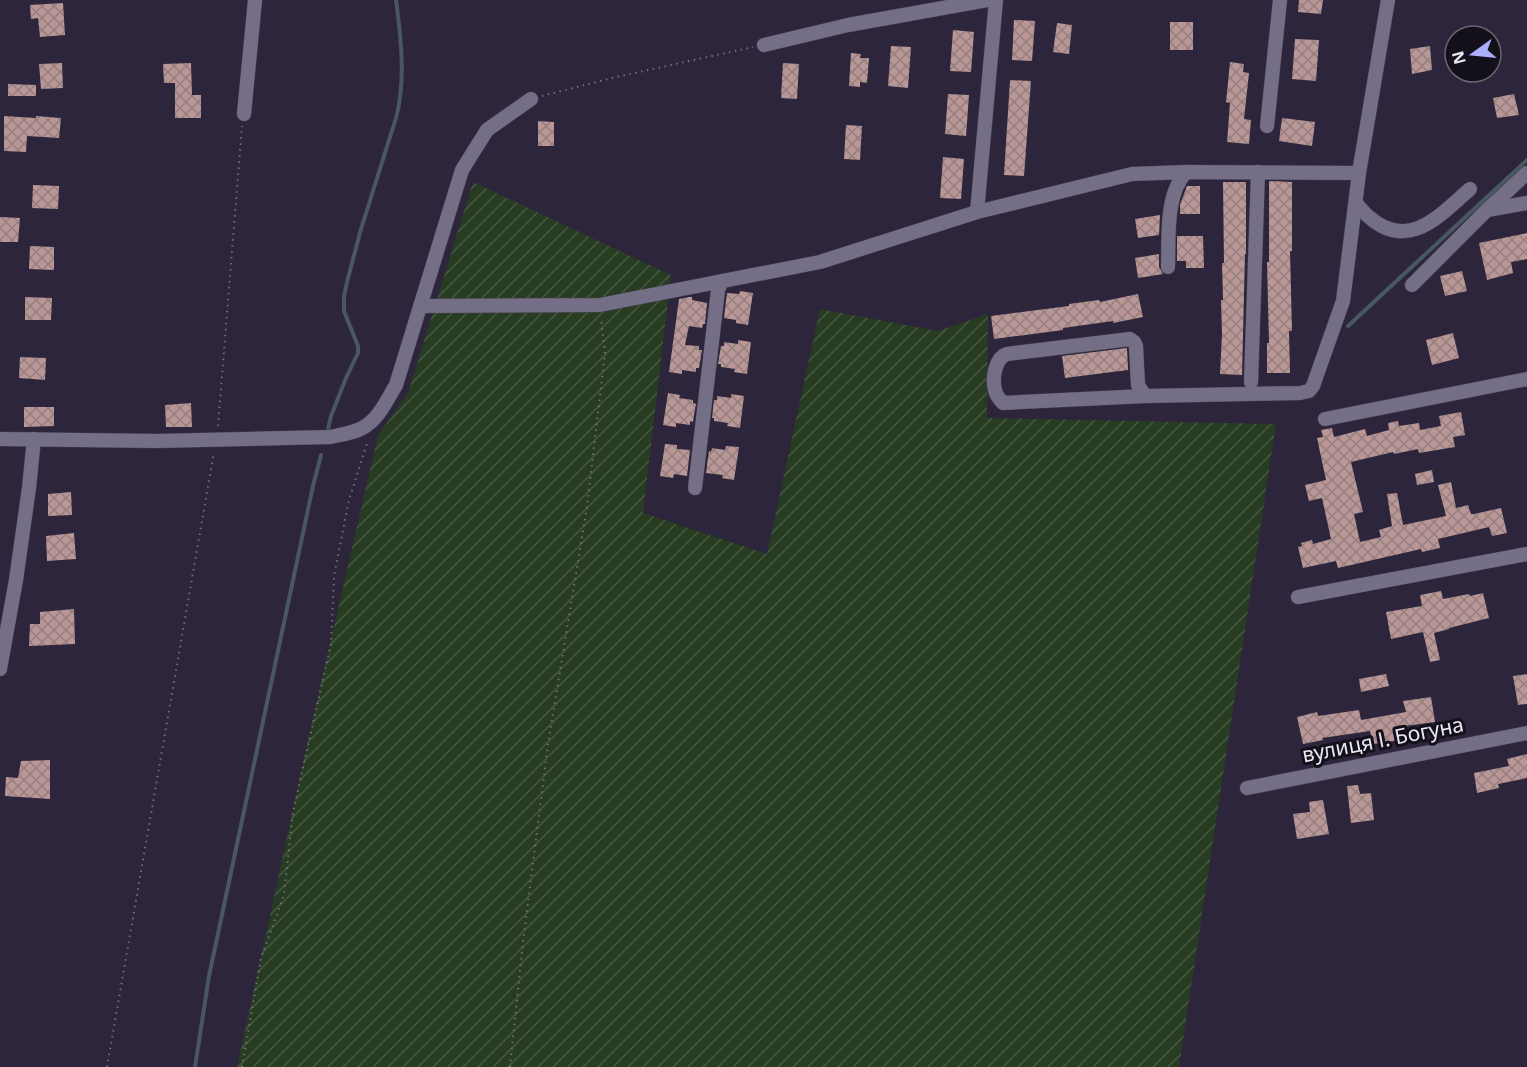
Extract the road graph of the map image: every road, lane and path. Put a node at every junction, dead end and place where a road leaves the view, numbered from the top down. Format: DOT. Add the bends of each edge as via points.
graph roads {
  1 [pos="255,0"];
  2 [pos="987,0"];
  3 [pos="996,0"];
  4 [pos="1280,0"];
  5 [pos="1388,0"];
  6 [pos="944,4"];
  7 [pos="764,45"];
  8 [pos="531,99"];
  9 [pos="243,114"];
  10 [pos="1267,126"];
  11 [pos="1186,172"];
  12 [pos="1258,172"];
  13 [pos="1359,173"];
  14 [pos="1527,173"];
  15 [pos="1470,189"];
  16 [pos="1356,203"];
  17 [pos="1527,203"];
  18 [pos="1487,210"];
  19 [pos="977,212"];
  20 [pos="1168,267"];
  21 [pos="722,281"];
  22 [pos="1412,285"];
  23 [pos="600,305"];
  24 [pos="420,306"];
  25 [pos="1527,379"];
  26 [pos="1251,382"];
  27 [pos="1145,396"];
  28 [pos="1325,419"];
  29 [pos="369,436"];
  30 [pos="0,439"];
  31 [pos="34,439"];
  32 [pos="216,440"];
  33 [pos="695,488"];
  34 [pos="1527,554"];
  35 [pos="1298,597"];
  36 [pos="0,669"];
  37 [pos="1527,733"];
  38 [pos="1247,788"];
  39 [pos="107,1067"];
  40 [pos="242,1067"];
  41 [pos="510,1067"];
  1 -- 9 [label="street"];
  2 -- 6 [label="street"];
  3 -- 19 [label="street"];
  4 -- 10 [label="street"];
  5 -- 13 [label="street"];
  6 -- 7 [label="street"];
  7 -- 8 [label="path"];
  8 -- 24 [label="street" via="487,130 462,170"];
  9 -- 32 [label="path"];
  11 -- 12 [label="street"];
  11 -- 19 [label="street" via="1132,174"];
  11 -- 20 [label="street" via="1175,188"];
  12 -- 13 [label="street"];
  12 -- 26 [label="street"];
  13 -- 16 [label="street"];
  14 -- 18 [label="street"];
  15 -- 16 [label="street" via="1442,214 1409,232 1386,228 1369,218"];
  16 -- 27 [label="street" via="1344,301 1310,391"];
  17 -- 18 [label="street"];
  18 -- 22 [label="street"];
  19 -- 21 [label="street" via="820,262"];
  21 -- 23 [label="street"];
  21 -- 33 [label="street"];
  23 -- 24 [label="street"];
  23 -- 41 [label="path" via="605,353 587,507 548,744"];
  24 -- 32 [label="street" via="396,385 368,425 330,437"];
  25 -- 28 [label="street"];
  27 -- 27 [label="street" via="1138,385 1136,346 1130,339 1007,354 998,362 994,378 1002,403"];
  29 -- 40 [label="path" via="349,500 334,576 331,644 293,812 284,895 261,958"];
  30 -- 31 [label="street"];
  31 -- 32 [label="street"];
  31 -- 36 [label="street"];
  32 -- 39 [label="path"];
  34 -- 35 [label="street"];
  37 -- 38 [label="street, вулиця І. Богуна"];
}
